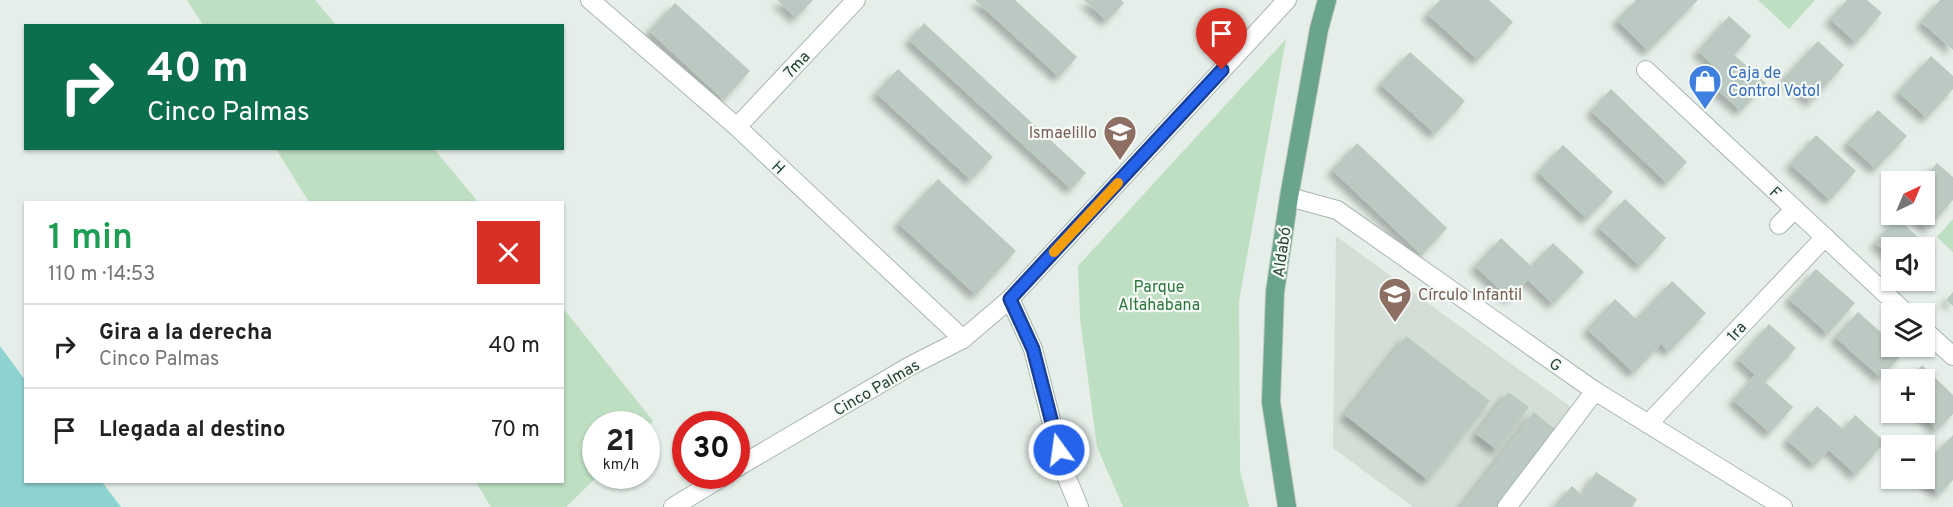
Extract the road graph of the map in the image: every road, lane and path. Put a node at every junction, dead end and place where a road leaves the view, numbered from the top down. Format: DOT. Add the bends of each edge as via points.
graph roads {
  1 [pos="590,0"];
  2 [pos="1287,0"];
  3 [pos="1327,0"];
  4 [pos="853,1"];
  5 [pos="1646,70"];
  6 [pos="737,127"];
  7 [pos="1289,197"];
  8 [pos="1795,209"];
  9 [pos="1779,225"];
  10 [pos="1825,237"];
  11 [pos="1010,299"];
  12 [pos="1895,303"];
  13 [pos="963,339"];
  14 [pos="1935,340"];
  15 [pos="1953,356"];
  16 [pos="1594,391"];
  17 [pos="1648,424"];
  18 [pos="750,460"];
  19 [pos="703,489"];
  20 [pos="673,507"];
  21 [pos="1078,507"];
  22 [pos="1287,507"];
  23 [pos="1507,507"];
  24 [pos="1783,507"];
  1 -- 6 [label="street, H"];
  2 -- 11 [label="street, Cinco Palmas"];
  3 -- 7 [label="main road, Aldabó"];
  4 -- 6 [label="street, 7ma"];
  5 -- 8 [label="street, F"];
  6 -- 13 [label="street, H"];
  7 -- 16 [label="street, G" via="1337,210"];
  7 -- 22 [label="main road, Aldabó" via="1275,292 1270,402"];
  8 -- 9 [label="street"];
  8 -- 10 [label="street, F"];
  10 -- 12 [label="street, F"];
  10 -- 17 [label="street, 1ra"];
  11 -- 13 [label="street, Cinco Palmas"];
  11 -- 21 [label="street" via="1033,349 1064,471"];
  13 -- 18 [label="street, Cinco Palmas"];
  14 -- 15 [label="street"];
  16 -- 17 [label="street, G"];
  16 -- 23 [label="street"];
  17 -- 24 [label="street, G" via="1749,490"];
  19 -- 20 [label="street"];
}
